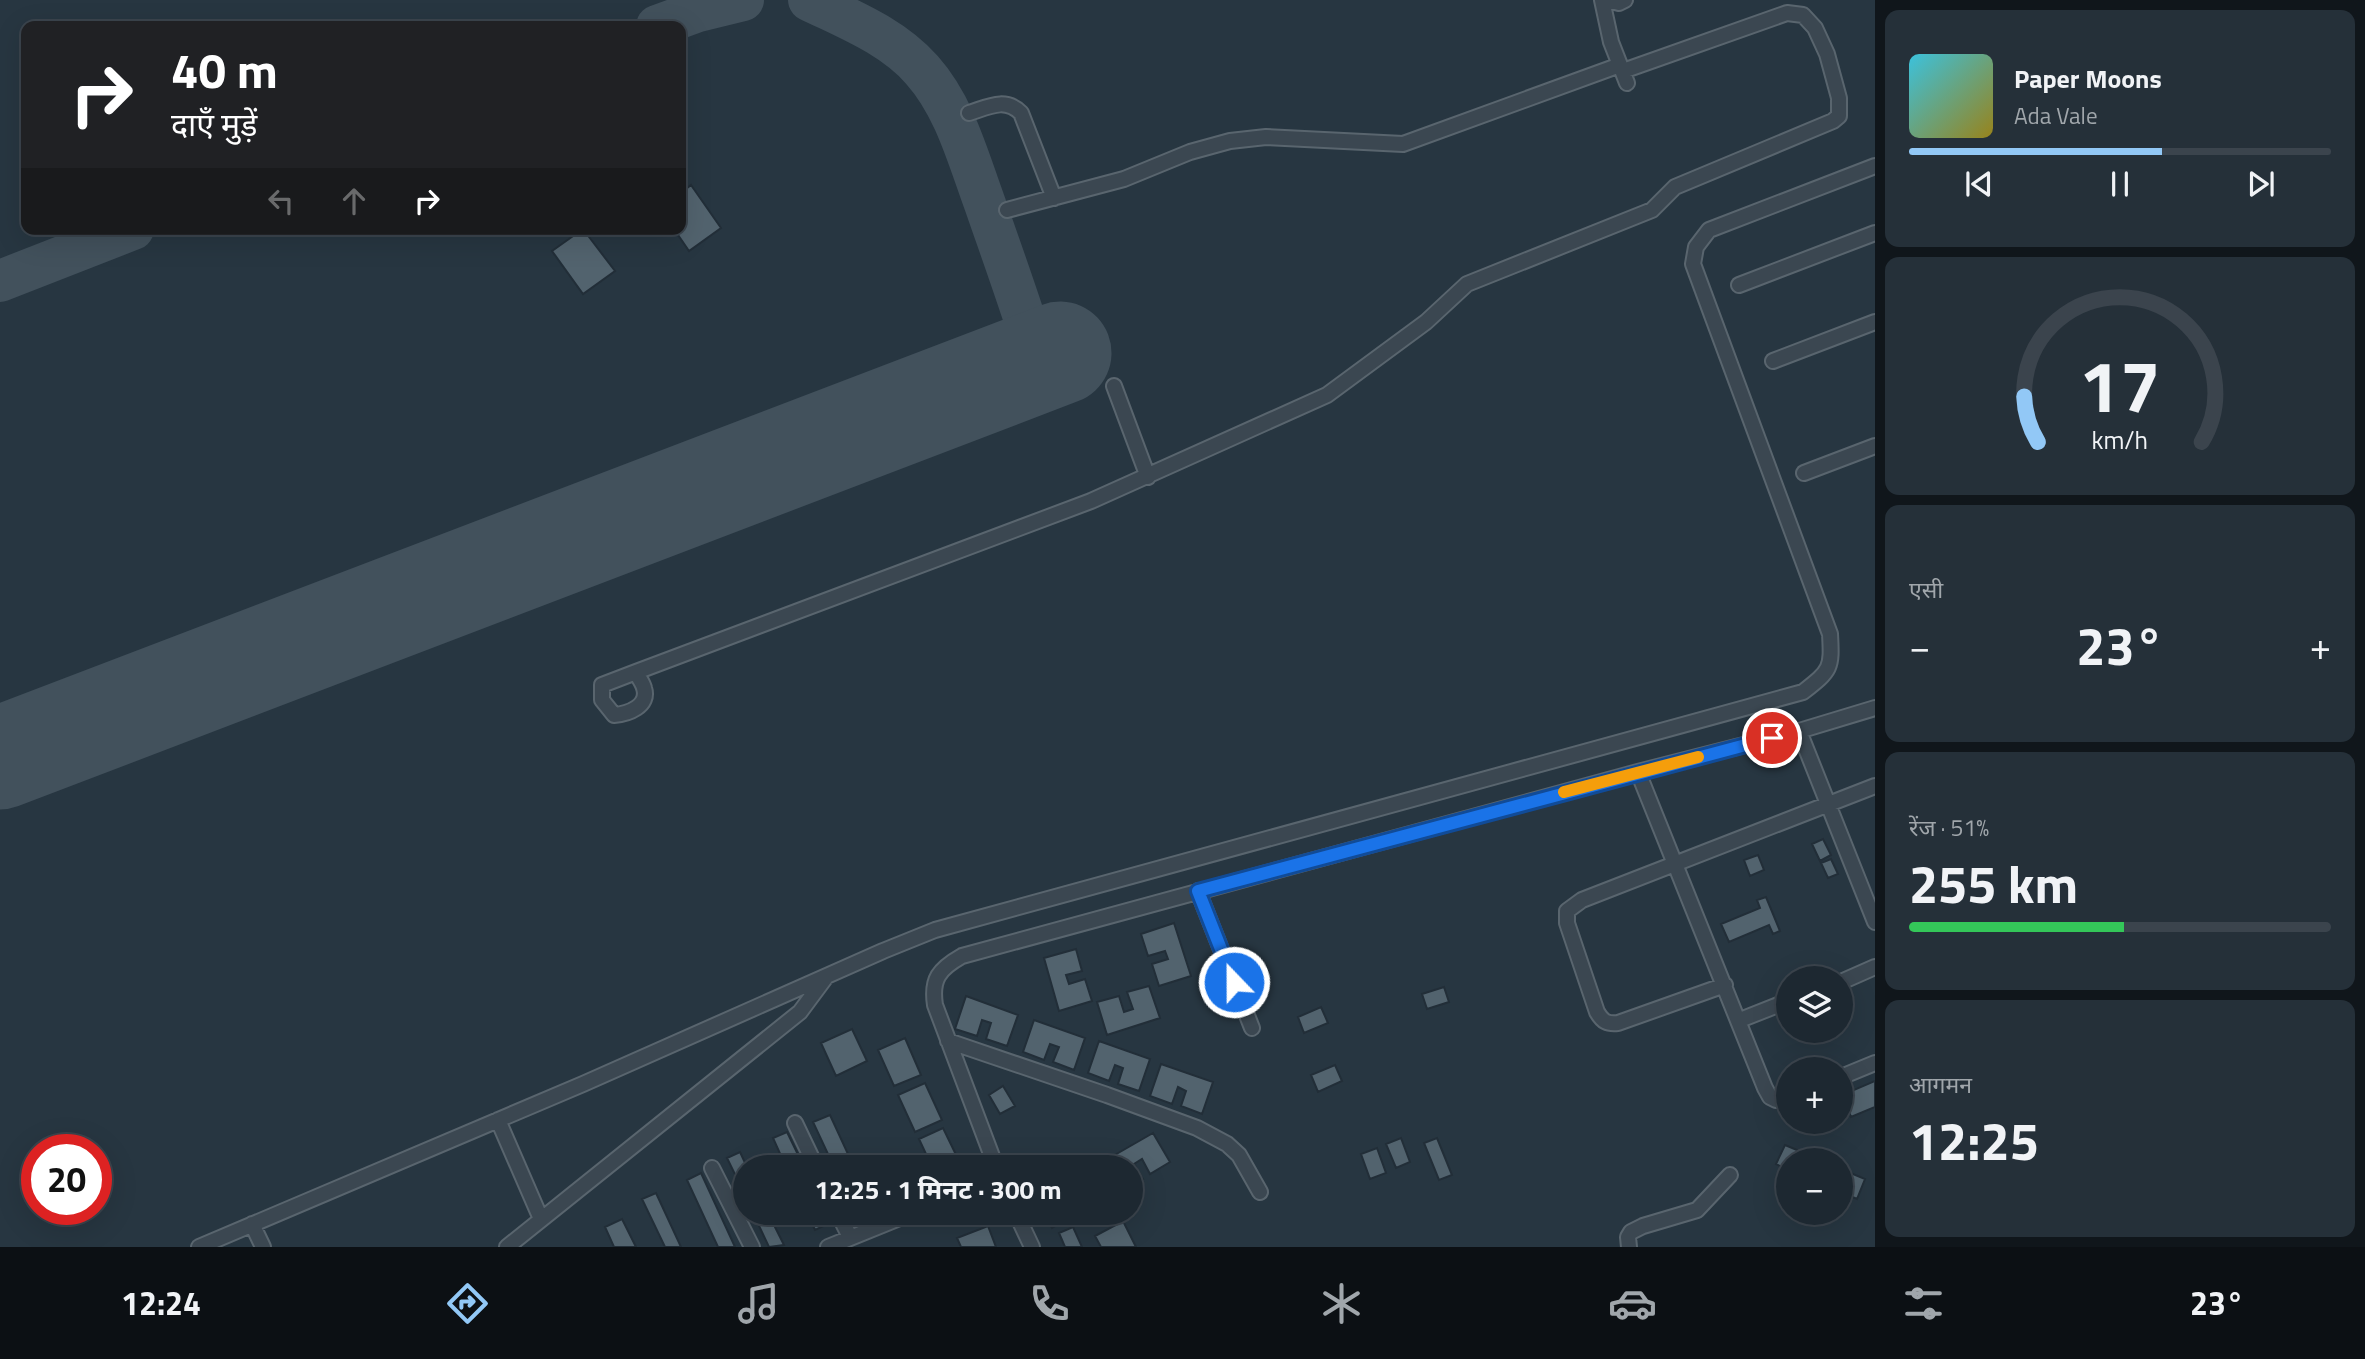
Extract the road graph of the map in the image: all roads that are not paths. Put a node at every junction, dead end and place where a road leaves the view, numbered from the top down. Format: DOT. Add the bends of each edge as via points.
graph roads {
  1 [pos="1602,0"];
  2 [pos="1608,0"];
  3 [pos="1625,0"];
  4 [pos="1623,73"];
  5 [pos="969,113"];
  6 [pos="1875,166"];
  7 [pos="1054,198"];
  8 [pos="1007,211"];
  9 [pos="1875,233"];
  10 [pos="1739,285"];
  11 [pos="1875,322"];
  12 [pos="1773,361"];
  13 [pos="1114,386"];
  14 [pos="1875,446"];
  15 [pos="1804,473"];
  16 [pos="1148,477"];
  17 [pos="636,672"];
  18 [pos="1875,708"];
  19 [pos="1798,732"];
  20 [pos="1638,772"];
  21 [pos="1875,786"];
  22 [pos="1828,804"];
  23 [pos="1675,863"];
  24 [pos="1198,891"];
  25 [pos="1875,922"];
  26 [pos="1875,967"];
  27 [pos="827,976"];
  28 [pos="1853,977"];
  29 [pos="1725,985"];
  30 [pos="1776,1006"];
  31 [pos="1740,1020"];
  32 [pos="1252,1028"];
  33 [pos="948,1041"];
  34 [pos="1875,1063"];
  35 [pos="1853,1071"];
  36 [pos="1776,1100"];
  37 [pos="498,1119"];
  38 [pos="795,1123"];
  39 [pos="810,1155"];
  40 [pos="991,1155"];
  41 [pos="712,1168"];
  42 [pos="1730,1175"];
  43 [pos="1260,1192"];
  44 [pos="541,1219"];
  45 [pos="252,1224"];
  46 [pos="844,1225"];
  47 [pos="881,1225"];
  48 [pos="1022,1225"];
  49 [pos="850,1237"];
  50 [pos="199,1247"];
  51 [pos="262,1247"];
  52 [pos="508,1247"];
  53 [pos="752,1247"];
  54 [pos="828,1247"];
  55 [pos="1032,1247"];
  56 [pos="1629,1247"];
  1 -- 4 [label="street"];
  2 -- 3 [label="street"];
  4 -- 7 [label="street" via="1403,144 1266,137 1230,141"];
  4 -- 16 [label="street" via="1787,13 1803,15 1827,54 1839,116 1675,187 1652,210 1467,284 1426,322 1327,395"];
  5 -- 7 [label="street" via="999,104 1013,105 1021,113"];
  6 -- 27 [label="street" via="1709,230 1696,247 1693,264 1830,634 1832,662 1824,676 1803,692 935,930"];
  7 -- 8 [label="street"];
  9 -- 10 [label="street"];
  11 -- 12 [label="street"];
  13 -- 16 [label="street"];
  14 -- 15 [label="street"];
  16 -- 17 [label="street"];
  18 -- 19 [label="street"];
  19 -- 20 [label="street"];
  19 -- 22 [label="street"];
  20 -- 23 [label="street"];
  20 -- 24 [label="street"];
  21 -- 22 [label="street"];
  22 -- 23 [label="street"];
  22 -- 25 [label="street"];
  23 -- 29 [label="street"];
  23 -- 29 [label="street" via="1583,900 1567,911 1597,1012 1608,1024 1618,1023"];
  24 -- 32 [label="street"];
  24 -- 33 [label="street" via="962,956 948,964 932,989"];
  26 -- 28 [label="street"];
  27 -- 37 [label="street"];
  27 -- 44 [label="street" via="800,1012"];
  29 -- 31 [label="street"];
  30 -- 31 [label="street"];
  31 -- 36 [label="street" via="1770,1097"];
  33 -- 40 [label="street"];
  33 -- 43 [label="street" via="1197,1128 1239,1155"];
  34 -- 35 [label="street"];
  37 -- 44 [label="street"];
  37 -- 45 [label="street"];
  38 -- 39 [label="street"];
  41 -- 53 [label="street"];
  42 -- 56 [label="street" via="1697,1210 1637,1228 1628,1237"];
  44 -- 52 [label="street"];
  45 -- 50 [label="street"];
  45 -- 51 [label="street"];
  46 -- 49 [label="street"];
  47 -- 49 [label="street"];
  48 -- 55 [label="street"];
  49 -- 54 [label="street"];
}
